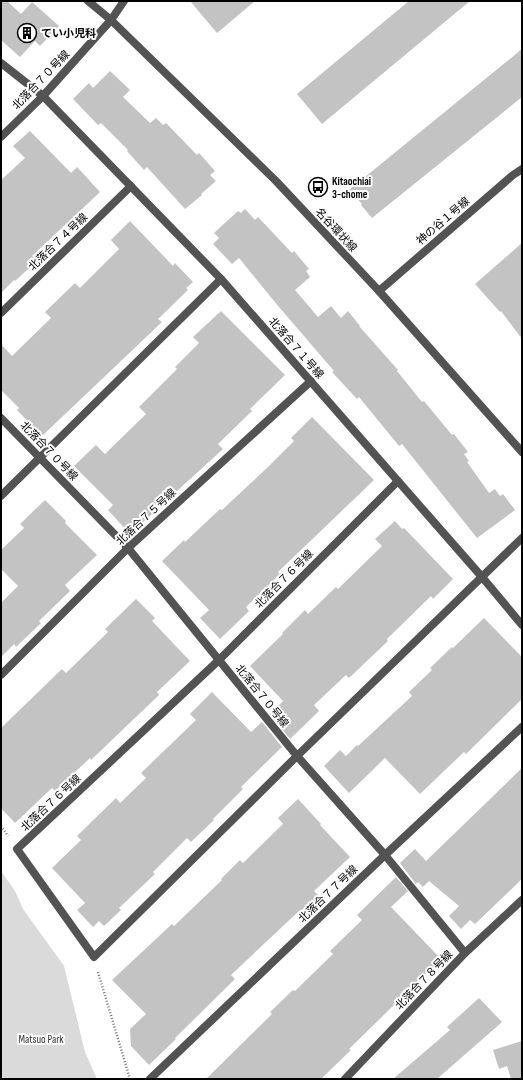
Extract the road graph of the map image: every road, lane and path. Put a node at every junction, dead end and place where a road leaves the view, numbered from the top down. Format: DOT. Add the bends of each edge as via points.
graph roads {
  1 [pos="88,1"];
  2 [pos="124,1"];
  3 [pos="111,20"];
  4 [pos="1,63"];
  5 [pos="43,96"];
  6 [pos="1,137"];
  7 [pos="522,169"];
  8 [pos="131,186"];
  9 [pos="221,279"];
  10 [pos="379,291"];
  11 [pos="1,313"];
  12 [pos="311,381"];
  13 [pos="1,418"];
  14 [pos="522,452"];
  15 [pos="40,458"];
  16 [pos="398,481"];
  17 [pos="1,496"];
  18 [pos="522,538"];
  19 [pos="128,548"];
  20 [pos="482,577"];
  21 [pos="522,625"];
  22 [pos="219,660"];
  23 [pos="1,675"];
  24 [pos="522,727"];
  25 [pos="297,756"];
  26 [pos="385,855"];
  27 [pos="522,900"];
  28 [pos="465,953"];
  29 [pos="94,957"];
  30 [pos="130,1079"];
  31 [pos="150,1079"];
  32 [pos="345,1079"];
  1 -- 3 [label="street, 名谷環状線"];
  2 -- 3 [label="street"];
  3 -- 5 [label="street, 北落合７０号線"];
  3 -- 10 [label="street, 名谷環状線" via="276,181"];
  4 -- 5 [label="street, 北落合７１号線"];
  5 -- 6 [label="street, 北落合７０号線"];
  5 -- 8 [label="street, 北落合７１号線"];
  7 -- 10 [label="street, 神の谷１号線"];
  8 -- 9 [label="street, 北落合７１号線"];
  8 -- 11 [label="street, 北落合７４号線"];
  9 -- 12 [label="street, 北落合７１号線"];
  9 -- 15 [label="street"];
  10 -- 14 [label="street, 名谷環状線"];
  12 -- 16 [label="street, 北落合７１号線"];
  12 -- 19 [label="street, 北落合７５号線"];
  13 -- 15 [label="street, 北落合７０号線"];
  15 -- 17 [label="street"];
  15 -- 19 [label="street, 北落合７０号線"];
  16 -- 20 [label="street, 北落合７１号線"];
  16 -- 22 [label="street, 北落合７６号線"];
  18 -- 20 [label="street"];
  19 -- 22 [label="street, 北落合７０号線"];
  19 -- 23 [label="street, 北落合７５号線"];
  20 -- 21 [label="street, 北落合７１号線"];
  20 -- 25 [label="street"];
  22 -- 25 [label="street, 北落合７０号線"];
  22 -- 29 [label="street, 北落合７６号線" via="17,849"];
  24 -- 26 [label="street, 北落合７７号線"];
  25 -- 26 [label="street, 北落合７０号線"];
  25 -- 29 [label="street"];
  26 -- 28 [label="street, 北落合７０号線"];
  26 -- 31 [label="street, 北落合７７号線"];
  27 -- 28 [label="street, 北落合７８号線"];
  28 -- 32 [label="street, 北落合７８号線"];
  29 -- 30 [label="path"];
}
